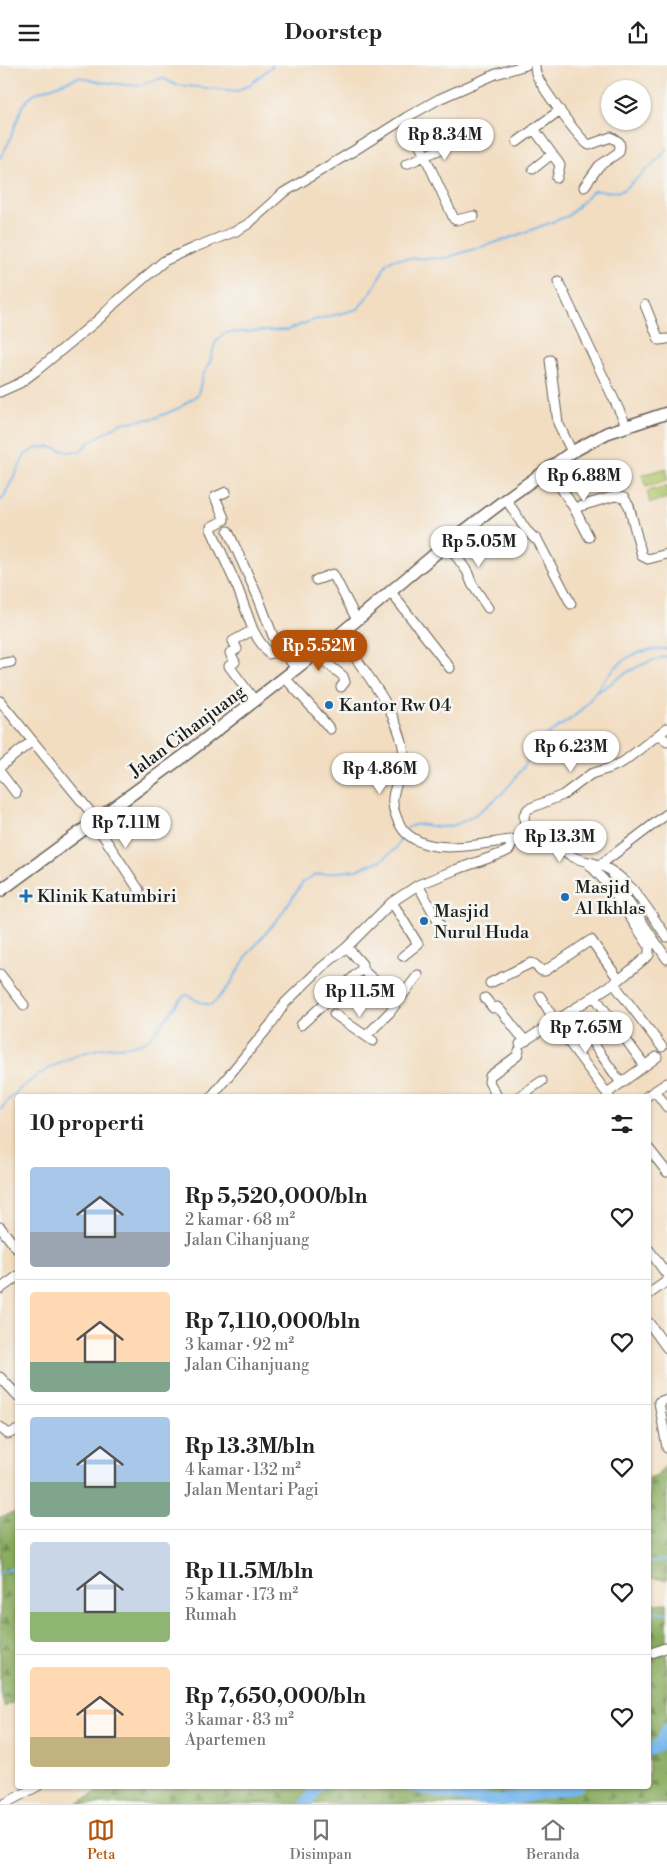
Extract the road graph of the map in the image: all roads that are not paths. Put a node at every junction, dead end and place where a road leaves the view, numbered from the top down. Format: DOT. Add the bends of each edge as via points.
graph roads {
  1 [pos="526,65"];
  2 [pos="534,65"];
  3 [pos="560,110"];
  4 [pos="407,117"];
  5 [pos="534,129"];
  6 [pos="517,142"];
  7 [pos="455,143"];
  8 [pos="552,154"];
  9 [pos="425,156"];
  10 [pos="406,164"];
  11 [pos="533,169"];
  12 [pos="557,178"];
  13 [pos="584,187"];
  14 [pos="474,216"];
  15 [pos="558,281"];
  16 [pos="645,305"];
  17 [pos="667,339"];
  18 [pos="550,360"];
  19 [pos="0,392"];
  20 [pos="667,413"];
  21 [pos="626,427"];
  22 [pos="572,452"];
  23 [pos="548,469"];
  24 [pos="226,492"];
  25 [pos="506,499"];
  26 [pos="574,508"];
  27 [pos="228,531"];
  28 [pos="589,537"];
  29 [pos="447,544"];
  30 [pos="667,554"];
  31 [pos="316,580"];
  32 [pos="390,591"];
  33 [pos="571,604"];
  34 [pos="488,609"];
  35 [pos="357,620"];
  36 [pos="253,630"];
  37 [pos="339,635"];
  38 [pos="282,650"];
  39 [pos="315,654"];
  40 [pos="11,662"];
  41 [pos="0,664"];
  42 [pos="450,668"];
  43 [pos="296,669"];
  44 [pos="285,678"];
  45 [pos="342,687"];
  46 [pos="0,701"];
  47 [pos="255,701"];
  48 [pos="330,729"];
  49 [pos="664,731"];
  50 [pos="32,741"];
  51 [pos="667,742"];
  52 [pos="0,767"];
  53 [pos="0,772"];
  54 [pos="16,793"];
  55 [pos="667,814"];
  56 [pos="96,821"];
  57 [pos="518,840"];
  58 [pos="588,863"];
  59 [pos="600,865"];
  60 [pos="612,872"];
  61 [pos="418,885"];
  62 [pos="139,890"];
  63 [pos="0,891"];
  64 [pos="392,901"];
  65 [pos="439,923"];
  66 [pos="667,937"];
  67 [pos="348,947"];
  68 [pos="664,947"];
  69 [pos="403,956"];
  70 [pos="667,959"];
  71 [pos="362,969"];
  72 [pos="0,973"];
  73 [pos="418,975"];
  74 [pos="617,982"];
  75 [pos="490,983"];
  76 [pos="540,996"];
  77 [pos="594,997"];
  78 [pos="485,998"];
  79 [pos="398,1001"];
  80 [pos="24,1005"];
  81 [pos="571,1012"];
  82 [pos="334,1014"];
  83 [pos="556,1022"];
  84 [pos="301,1025"];
  85 [pos="522,1045"];
  86 [pos="662,1047"];
  87 [pos="657,1057"];
  88 [pos="645,1066"];
  89 [pos="542,1081"];
  90 [pos="621,1083"];
  91 [pos="667,1083"];
  92 [pos="655,1091"];
  93 [pos="214,1094"];
  94 [pos="496,1094"];
  95 [pos="523,1094"];
  96 [pos="609,1094"];
  97 [pos="650,1094"];
  98 [pos="667,1107"];
  99 [pos="651,1152"];
  100 [pos="667,1173"];
  101 [pos="0,1227"];
  102 [pos="15,1246"];
  103 [pos="651,1253"];
  104 [pos="667,1275"];
  105 [pos="15,1278"];
  106 [pos="667,1281"];
  107 [pos="2,1284"];
  108 [pos="651,1293"];
  109 [pos="651,1326"];
  110 [pos="667,1348"];
  111 [pos="0,1377"];
  112 [pos="15,1393"];
  113 [pos="667,1399"];
  114 [pos="0,1427"];
  115 [pos="15,1431"];
  116 [pos="667,1448"];
  117 [pos="664,1648"];
  118 [pos="651,1653"];
  119 [pos="32,1789"];
  120 [pos="4,1804"];
  1 -- 4 [label="street" via="496,74"];
  2 -- 3 [label="street"];
  3 -- 5 [label="street"];
  3 -- 13 [label="street" via="589,145 611,137 619,142 619,152 599,165"];
  4 -- 9 [label="street"];
  4 -- 19 [label="street" via="299,182 236,231 164,261 36,371"];
  5 -- 6 [label="street"];
  5 -- 8 [label="street"];
  7 -- 9 [label="street"];
  8 -- 11 [label="street"];
  8 -- 12 [label="street" via="560,165"];
  9 -- 10 [label="street"];
  9 -- 14 [label="street" via="454,219"];
  15 -- 21 [label="street"];
  16 -- 17 [label="street" via="659,340"];
  18 -- 22 [label="street" via="558,423"];
  20 -- 21 [label="main road, Jalan Cihanjuang"];
  21 -- 22 [label="main road, Jalan Cihanjuang" via="607,433"];
  22 -- 23 [label="main road, Jalan Cihanjuang"];
  23 -- 25 [label="main road, Jalan Cihanjuang"];
  23 -- 26 [label="street"];
  24 -- 36 [label="street" via="215,497 224,520 211,529"];
  25 -- 29 [label="main road, Jalan Cihanjuang"];
  25 -- 33 [label="street" via="526,529 537,539"];
  26 -- 28 [label="street"];
  26 -- 30 [label="street" via="615,496 624,498 642,556 648,559"];
  27 -- 38 [label="street"];
  29 -- 32 [label="main road, Jalan Cihanjuang"];
  29 -- 34 [label="street" via="465,567"];
  31 -- 35 [label="street" via="333,574"];
  32 -- 35 [label="main road, Jalan Cihanjuang"];
  32 -- 42 [label="street"];
  35 -- 37 [label="main road, Jalan Cihanjuang"];
  36 -- 38 [label="street" via="269,654"];
  36 -- 47 [label="street" via="232,641 237,649 230,653 235,662 230,666"];
  37 -- 39 [label="main road, Jalan Cihanjuang"];
  37 -- 57 [label="street" via="374,686 402,739 404,756 392,799 404,831 419,842 449,846"];
  38 -- 43 [label="street"];
  39 -- 43 [label="main road, Jalan Cihanjuang"];
  39 -- 45 [label="street" via="343,676 345,682"];
  40 -- 41 [label="street"];
  43 -- 44 [label="main road, Jalan Cihanjuang"];
  44 -- 47 [label="main road, Jalan Cihanjuang"];
  44 -- 48 [label="street"];
  46 -- 50 [label="street"];
  47 -- 56 [label="main road, Jalan Cihanjuang"];
  49 -- 51 [label="street"];
  49 -- 57 [label="street" via="617,765 591,773 563,795 528,809 524,815 525,830"];
  50 -- 52 [label="street"];
  50 -- 56 [label="street"];
  53 -- 54 [label="street"];
  55 -- 59 [label="street"];
  56 -- 62 [label="street"];
  56 -- 63 [label="main road, Jalan Cihanjuang"];
  57 -- 58 [label="street" via="550,839 570,855"];
  57 -- 61 [label="street" via="503,853"];
  58 -- 59 [label="street"];
  58 -- 74 [label="street" via="611,888 649,946 646,958"];
  59 -- 60 [label="street"];
  60 -- 66 [label="street" via="628,883"];
  60 -- 68 [label="street" via="619,888"];
  61 -- 64 [label="street"];
  61 -- 65 [label="street"];
  64 -- 67 [label="street"];
  64 -- 69 [label="street" via="418,944"];
  67 -- 71 [label="street" via="362,964"];
  67 -- 93 [label="street" via="285,1003"];
  68 -- 70 [label="street"];
  71 -- 79 [label="street"];
  71 -- 84 [label="street"];
  72 -- 80 [label="street"];
  73 -- 79 [label="street"];
  74 -- 75 [label="street" via="591,941 545,971 531,963"];
  74 -- 77 [label="street"];
  74 -- 86 [label="street"];
  76 -- 83 [label="street"];
  77 -- 81 [label="street"];
  77 -- 88 [label="street"];
  78 -- 85 [label="street" via="490,1006 502,1011"];
  79 -- 82 [label="street" via="369,1038"];
  81 -- 83 [label="street"];
  81 -- 90 [label="street"];
  83 -- 85 [label="street"];
  83 -- 96 [label="street"];
  85 -- 94 [label="street" via="518,1056 490,1076 489,1082"];
  87 -- 88 [label="street"];
  88 -- 90 [label="street"];
  89 -- 95 [label="street"];
  90 -- 96 [label="street"];
  91 -- 92 [label="street"];
  92 -- 97 [label="street"];
  92 -- 98 [label="street"];
  99 -- 100 [label="street"];
  101 -- 102 [label="street"];
  103 -- 104 [label="street"];
  105 -- 107 [label="street"];
  106 -- 108 [label="street"];
  109 -- 110 [label="street"];
  111 -- 112 [label="street"];
  113 -- 116 [label="street" via="659,1402"];
  114 -- 115 [label="street" via="8,1434"];
  117 -- 118 [label="street"];
  119 -- 120 [label="street"];
}
